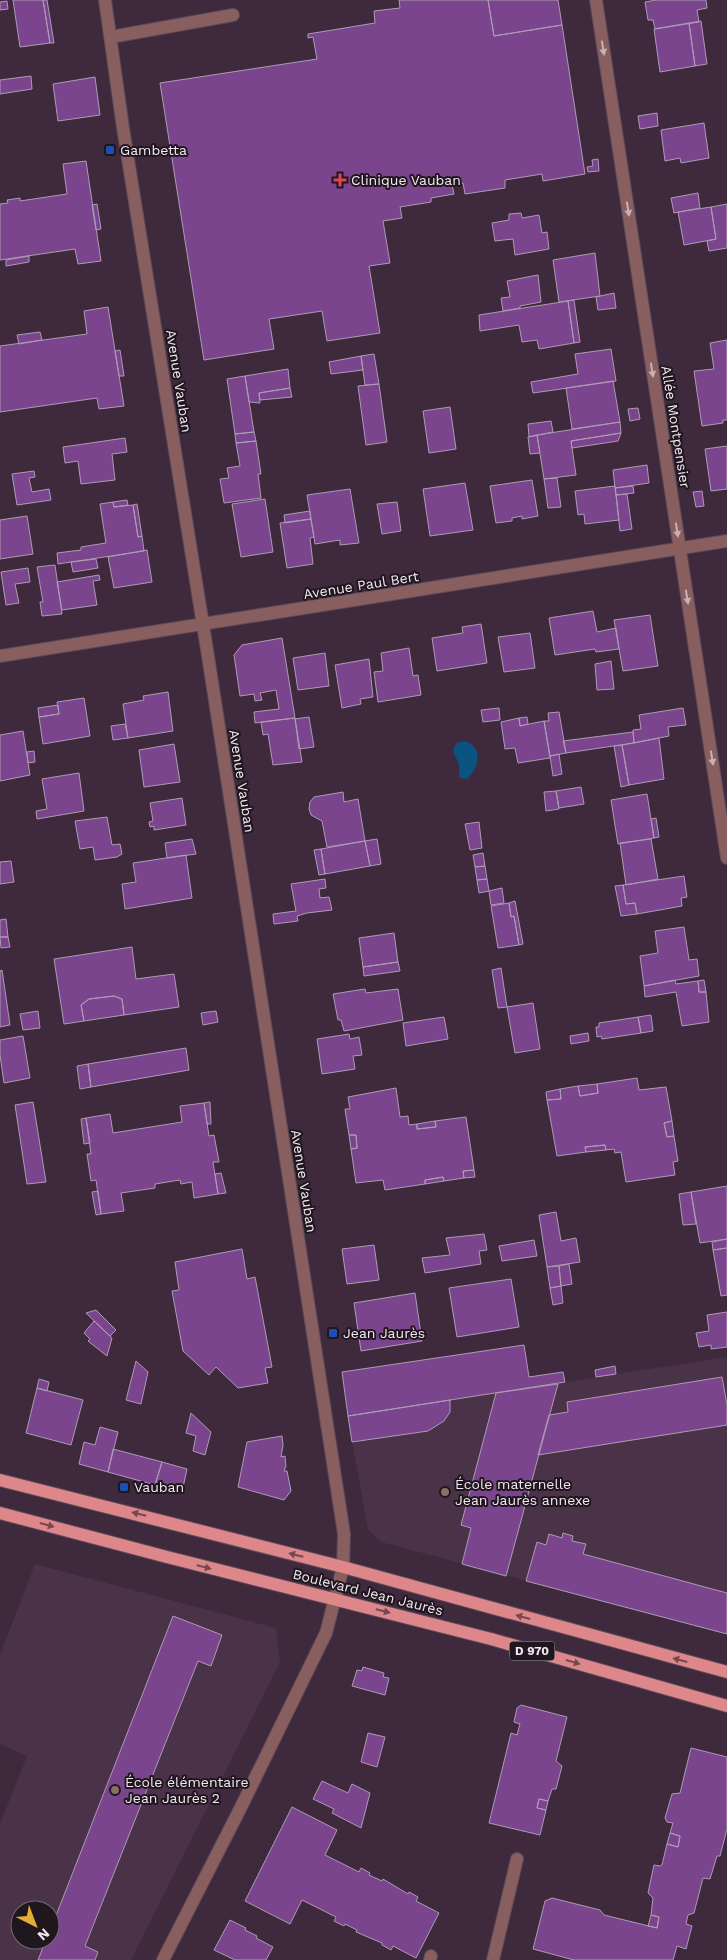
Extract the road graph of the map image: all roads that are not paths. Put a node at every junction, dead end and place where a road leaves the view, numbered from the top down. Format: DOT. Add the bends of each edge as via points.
graph roads {
  1 [pos="105,0"];
  2 [pos="596,0"];
  3 [pos="233,16"];
  4 [pos="111,37"];
  5 [pos="727,541"];
  6 [pos="680,549"];
  7 [pos="202,625"];
  8 [pos="0,656"];
  9 [pos="727,858"];
  10 [pos="0,1480"];
  11 [pos="0,1513"];
  12 [pos="344,1567"];
  13 [pos="335,1599"];
  14 [pos="727,1672"];
  15 [pos="727,1706"];
  16 [pos="517,1859"];
  17 [pos="163,1960"];
  18 [pos="493,1960"];
  1 -- 4 [label="street, Avenue Vauban"];
  2 -- 6 [label="street, Allée Montpensier, one-way"];
  3 -- 4 [label="street"];
  4 -- 7 [label="street, Avenue Vauban"];
  5 -- 6 [label="street, Avenue Paul Bert"];
  6 -- 7 [label="street, Avenue Paul Bert"];
  6 -- 9 [label="street, Allée Montpensier, one-way"];
  7 -- 8 [label="street, Avenue Paul Bert"];
  7 -- 12 [label="street, Avenue Vauban" via="343,1529"];
  12 -- 10 [label="main road, Boulevard Jean Jaurès / D 970, one-way"];
  11 -- 13 [label="main road, Boulevard Jean Jaurès / D 970, one-way"];
  12 -- 13 [label="street, Avenue Vauban"];
  14 -- 12 [label="main road, Boulevard Jean Jaurès / D 970, one-way"];
  13 -- 15 [label="main road, Boulevard Jean Jaurès / D 970, one-way"];
  13 -- 17 [label="street, Avenue Vauban" via="323,1639"];
  16 -- 18 [label="street"];
}
